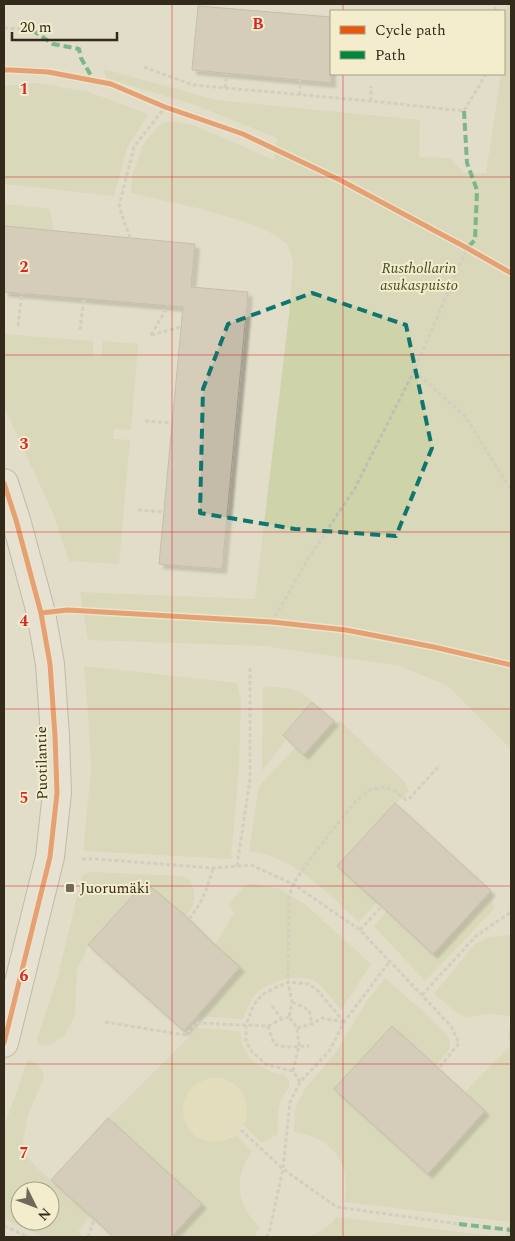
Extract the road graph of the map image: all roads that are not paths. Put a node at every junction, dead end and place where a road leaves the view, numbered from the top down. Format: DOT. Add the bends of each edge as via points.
graph roads {
  1 [pos="4,483"];
  2 [pos="4,1043"];
  1 -- 2 [label="street, Puotilantie" via="41,613 50,664 57,793 50,857"];
}
